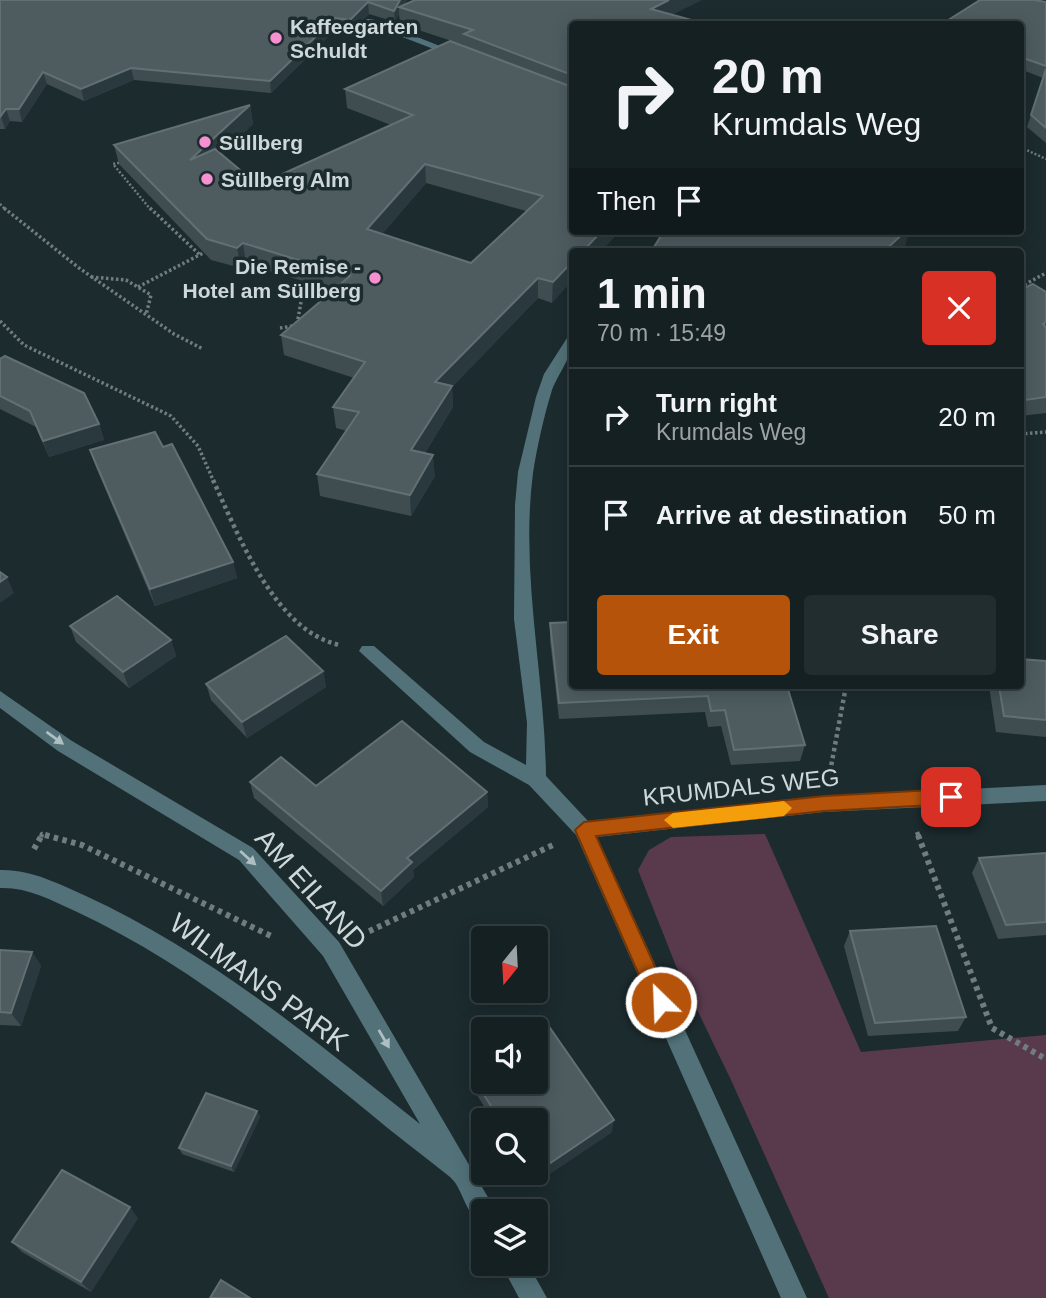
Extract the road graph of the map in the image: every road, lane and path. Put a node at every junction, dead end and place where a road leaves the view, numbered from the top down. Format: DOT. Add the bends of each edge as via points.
graph roads {
  1 [pos="369,20"];
  2 [pos="469,59"];
  3 [pos="1024,150"];
  4 [pos="1046,159"];
  5 [pos="125,161"];
  6 [pos="0,204"];
  7 [pos="213,248"];
  8 [pos="200,255"];
  9 [pos="307,273"];
  10 [pos="1046,273"];
  11 [pos="90,277"];
  12 [pos="1024,285"];
  13 [pos="138,287"];
  14 [pos="146,315"];
  15 [pos="0,321"];
  16 [pos="308,322"];
  17 [pos="297,326"];
  18 [pos="280,328"];
  19 [pos="569,346"];
  20 [pos="203,349"];
  21 [pos="1046,432"];
  22 [pos="1024,434"];
  23 [pos="368,651"];
  24 [pos="845,689"];
  25 [pos="0,698"];
  26 [pos="536,779"];
  27 [pos="1046,793"];
  28 [pos="904,799"];
  29 [pos="824,804"];
  30 [pos="584,830"];
  31 [pos="0,879"];
  32 [pos="1046,1059"];
  33 [pos="463,1173"];
  34 [pos="477,1199"];
  35 [pos="521,1276"];
  36 [pos="534,1298"];
  37 [pos="794,1298"];
  1 -- 2 [label="street"];
  3 -- 4 [label="path"];
  5 -- 8 [label="path" via="113,164 154,213"];
  6 -- 11 [label="path"];
  7 -- 8 [label="path"];
  8 -- 13 [label="path"];
  9 -- 17 [label="path" via="312,280 301,302"];
  10 -- 12 [label="path"];
  11 -- 13 [label="path" via="126,280"];
  11 -- 14 [label="path"];
  13 -- 14 [label="path" via="151,295"];
  14 -- 20 [label="path" via="178,339"];
  15 -- 23 [label="path" via="24,345 172,416 198,446 252,565 282,608 325,642"];
  16 -- 17 [label="path"];
  17 -- 18 [label="path"];
  19 -- 26 [label="street" via="543,397 523,505 523,619 536,723"];
  21 -- 22 [label="path"];
  23 -- 26 [label="street" via="477,747"];
  24 -- 29 [label="path"];
  25 -- 33 [label="street, AM EILAND, one-way" via="65,746 246,854 331,949"];
  26 -- 30 [label="street"];
  27 -- 28 [label="street, KRUMDALS WEG"];
  28 -- 29 [label="street, KRUMDALS WEG"];
  28 -- 32 [label="path" via="992,1028"];
  29 -- 30 [label="street, KRUMDALS WEG"];
  30 -- 37 [label="street"];
  31 -- 33 [label="street, WILMANS PARK" via="18,877 112,915 235,994"];
  33 -- 34 [label="street, AM EILAND"];
  35 -- 36 [label="street"];
}
